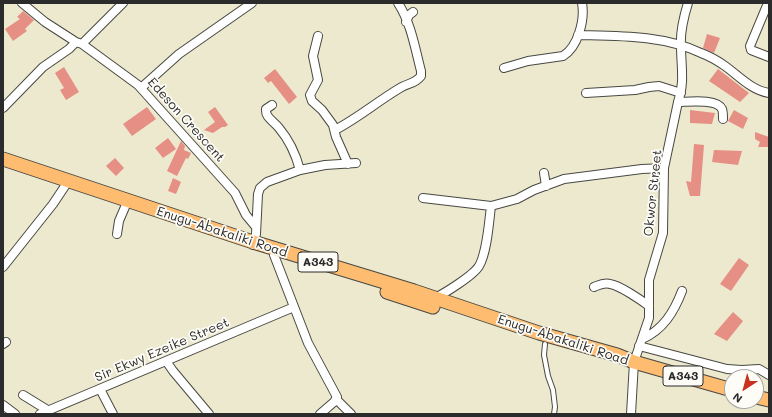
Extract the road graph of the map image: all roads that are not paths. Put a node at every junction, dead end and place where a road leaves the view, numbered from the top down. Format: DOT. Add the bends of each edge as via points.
graph roads {
  1 [pos="22,3"];
  2 [pos="123,3"];
  3 [pos="252,3"];
  4 [pos="398,3"];
  5 [pos="582,3"];
  6 [pos="688,3"];
  7 [pos="768,3"];
  8 [pos="413,12"];
  9 [pos="406,22"];
  10 [pos="578,35"];
  11 [pos="318,36"];
  12 [pos="79,43"];
  13 [pos="681,45"];
  14 [pos="769,56"];
  15 [pos="504,68"];
  16 [pos="141,88"];
  17 [pos="586,93"];
  18 [pos="681,93"];
  19 [pos="769,93"];
  20 [pos="678,102"];
  21 [pos="272,105"];
  22 [pos="3,108"];
  23 [pos="723,119"];
  24 [pos="335,130"];
  25 [pos="3,159"];
  26 [pos="356,163"];
  27 [pos="348,164"];
  28 [pos="3,165"];
  29 [pos="664,168"];
  30 [pos="300,170"];
  31 [pos="544,173"];
  32 [pos="65,186"];
  33 [pos="546,186"];
  34 [pos="423,198"];
  35 [pos="125,206"];
  36 [pos="491,206"];
  37 [pos="256,227"];
  38 [pos="117,234"];
  39 [pos="253,245"];
  40 [pos="274,255"];
  41 [pos="3,267"];
  42 [pos="594,287"];
  43 [pos="682,291"];
  44 [pos="430,302"];
  45 [pos="648,306"];
  46 [pos="294,307"];
  47 [pos="641,342"];
  48 [pos="545,344"];
  49 [pos="166,361"];
  50 [pos="634,362"];
  51 [pos="769,375"];
  52 [pos="724,388"];
  53 [pos="100,389"];
  54 [pos="23,395"];
  55 [pos="336,400"];
  56 [pos="3,404"];
  57 [pos="49,411"];
  58 [pos="15,414"];
  59 [pos="40,414"];
  60 [pos="113,414"];
  61 [pos="210,414"];
  62 [pos="320,414"];
  63 [pos="352,414"];
  64 [pos="554,414"];
  65 [pos="631,414"];
  1 -- 12 [label="street, Edeson Crescent" via="45,22"];
  2 -- 12 [label="street"];
  3 -- 16 [label="street" via="179,54"];
  4 -- 9 [label="street" via="406,15"];
  5 -- 10 [label="street" via="582,20"];
  6 -- 13 [label="street, Okwor Street"];
  7 -- 14 [label="street" via="750,46 751,50"];
  8 -- 9 [label="street"];
  9 -- 24 [label="street" via="422,70 421,76 414,83 403,86"];
  10 -- 13 [label="street" via="622,36"];
  10 -- 15 [label="street" via="563,56 528,61"];
  11 -- 24 [label="street" via="313,56 318,80 310,95"];
  12 -- 16 [label="street, Edeson Crescent"];
  12 -- 22 [label="street" via="43,67"];
  13 -- 18 [label="street, Okwor Street"];
  13 -- 19 [label="street" via="701,52 724,65 753,87"];
  16 -- 37 [label="street, Edeson Crescent" via="236,193 246,214"];
  17 -- 18 [label="street" via="659,86"];
  18 -- 20 [label="street, Okwor Street"];
  20 -- 23 [label="street" via="702,101 718,104 723,110"];
  20 -- 29 [label="street, Okwor Street"];
  21 -- 30 [label="street" via="266,108 267,117 280,129 291,146"];
  24 -- 27 [label="street"];
  25 -- 39 [label="highway, Enugu-Abakaliki Road / A343"];
  26 -- 27 [label="street"];
  27 -- 30 [label="street"];
  28 -- 32 [label="highway, Enugu-Abakaliki Road / A343"];
  29 -- 33 [label="street" via="588,175 564,179"];
  29 -- 45 [label="street, Okwor Street" via="663,233 649,280"];
  30 -- 37 [label="street" via="267,182 260,188"];
  31 -- 33 [label="street"];
  32 -- 35 [label="highway, Enugu-Abakaliki Road / A343"];
  32 -- 41 [label="street"];
  33 -- 36 [label="street" via="517,199"];
  34 -- 36 [label="street"];
  35 -- 38 [label="street"];
  35 -- 39 [label="highway, Enugu-Abakaliki Road / A343"];
  36 -- 44 [label="street" via="486,244 480,264 476,270"];
  37 -- 39 [label="street"];
  39 -- 40 [label="highway, Enugu-Abakaliki Road / A343"];
  39 -- 44 [label="highway, Enugu-Abakaliki Road / A343" via="414,291"];
  40 -- 44 [label="highway, Enugu-Abakaliki Road / A343"];
  40 -- 46 [label="street"];
  42 -- 45 [label="street" via="608,283 642,300"];
  43 -- 47 [label="street" via="667,320"];
  44 -- 48 [label="highway, Enugu-Abakaliki Road / A343"];
  44 -- 50 [label="highway, Enugu-Abakaliki Road / A343"];
  45 -- 47 [label="street, Okwor Street" via="649,318"];
  46 -- 49 [label="street, Sir Ekwy Ezeike Street"];
  46 -- 55 [label="street" via="308,343"];
  47 -- 50 [label="street, Okwor Street"];
  47 -- 51 [label="street" via="727,369 759,368"];
  48 -- 50 [label="highway, Enugu-Abakaliki Road / A343" via="611,361"];
  48 -- 64 [label="lane" via="544,355 553,390"];
  49 -- 53 [label="street, Sir Ekwy Ezeike Street"];
  49 -- 61 [label="street"];
  50 -- 52 [label="highway, A343"];
  50 -- 65 [label="street, Okwor Street"];
  53 -- 57 [label="street, Sir Ekwy Ezeike Street"];
  53 -- 60 [label="street"];
  54 -- 57 [label="street"];
  55 -- 62 [label="street"];
  55 -- 63 [label="street"];
  56 -- 58 [label="street"];
  57 -- 59 [label="street, Sir Ekwy Ezeike Street"];
}
